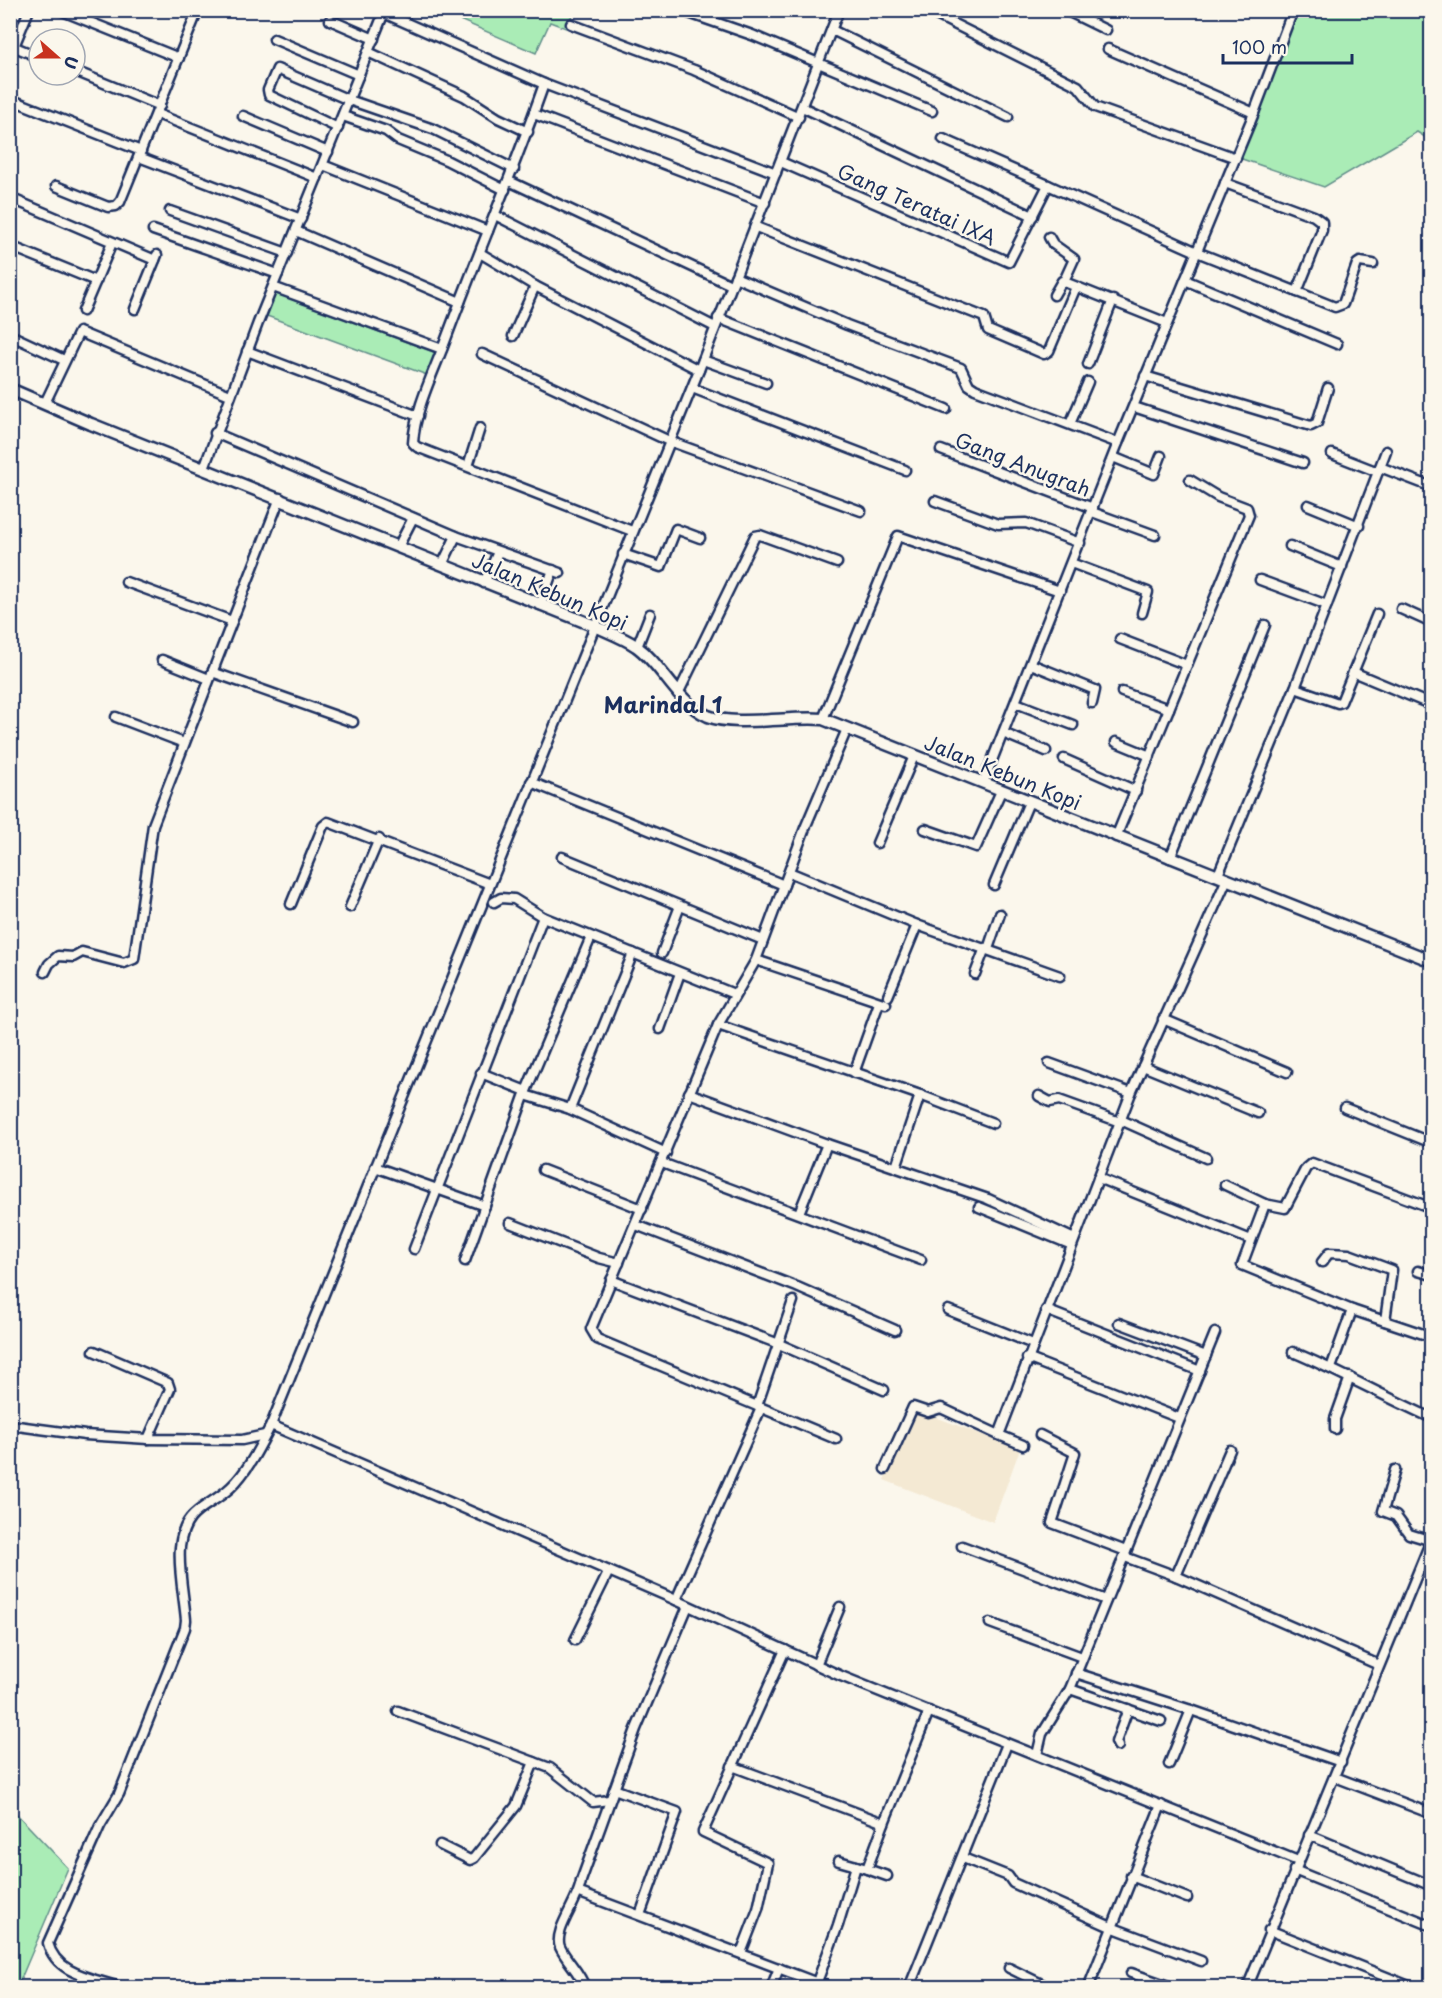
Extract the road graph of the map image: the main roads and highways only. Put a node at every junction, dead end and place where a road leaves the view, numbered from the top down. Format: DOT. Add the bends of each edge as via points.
graph roads {
  1 [pos="10,389"];
  2 [pos="1431,961"];
  1 -- 2 [label="main road, Jalan Kebun Kopi" via="595,626 637,647 678,693 710,716 729,720 823,719"];
}
